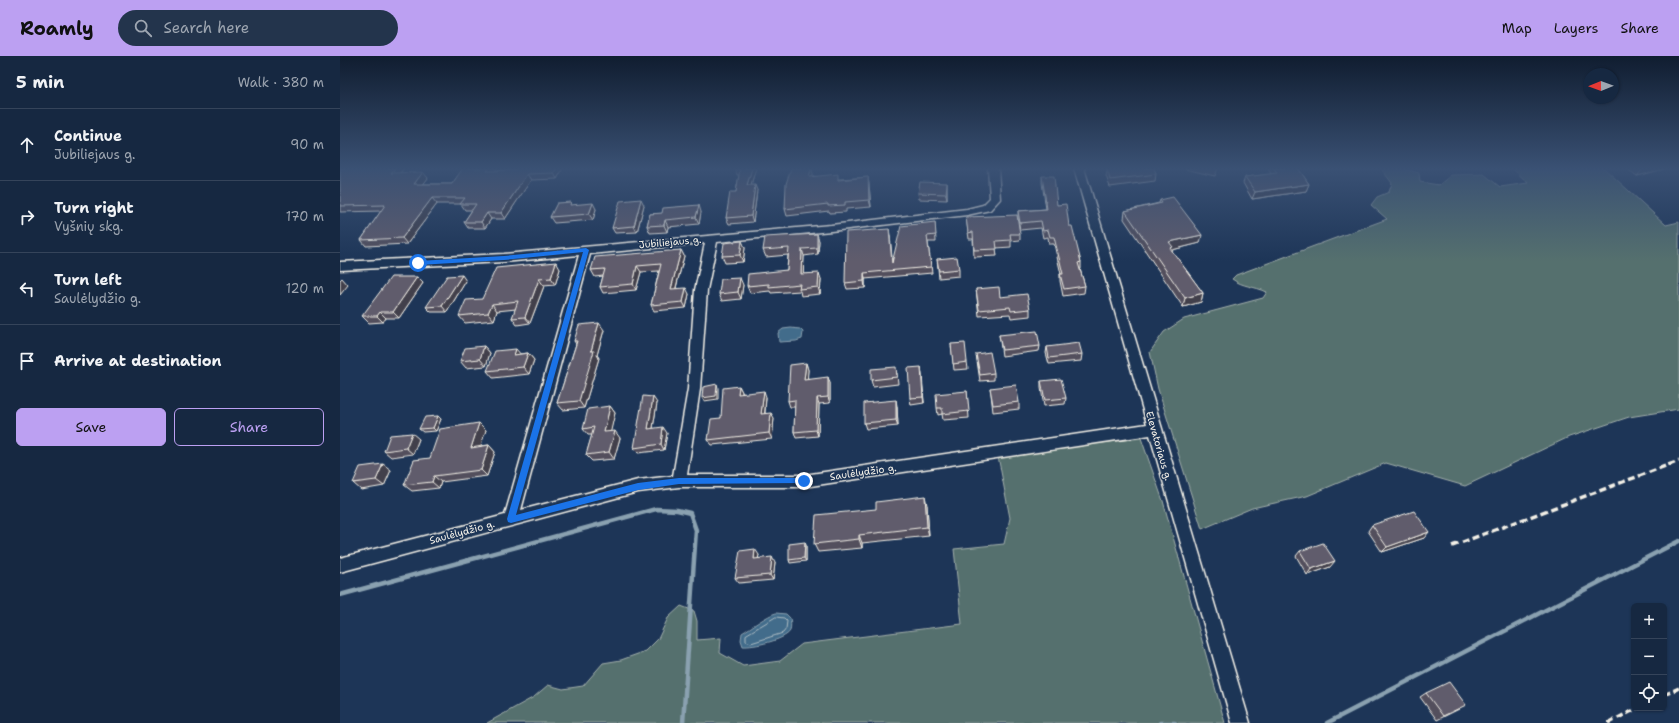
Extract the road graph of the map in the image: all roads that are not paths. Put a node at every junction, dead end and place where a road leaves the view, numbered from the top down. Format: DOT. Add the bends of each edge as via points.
graph roads {
  1 [pos="995,199"];
  2 [pos="1088,199"];
  3 [pos="712,238"];
  4 [pos="586,250"];
  5 [pos="340,266"];
  6 [pos="1154,429"];
  7 [pos="679,481"];
  8 [pos="511,519"];
  9 [pos="340,565"];
  10 [pos="1241,723"];
  1 -- 3 [label="street, Jubiliejaus g." via="986,208 967,212"];
  2 -- 6 [label="street, Elevatoriaus g."];
  3 -- 4 [label="street, Jubiliejaus g."];
  3 -- 7 [label="street" via="701,290 694,389"];
  4 -- 5 [label="street, Jubiliejaus g." via="462,261"];
  4 -- 8 [label="street"];
  6 -- 7 [label="street, Saulėlydžio g." via="804,481"];
  6 -- 10 [label="street, Elevatoriaus g."];
  7 -- 8 [label="street, Saulėlydžio g." via="638,486"];
  8 -- 9 [label="street, Saulėlydžio g."];
}
